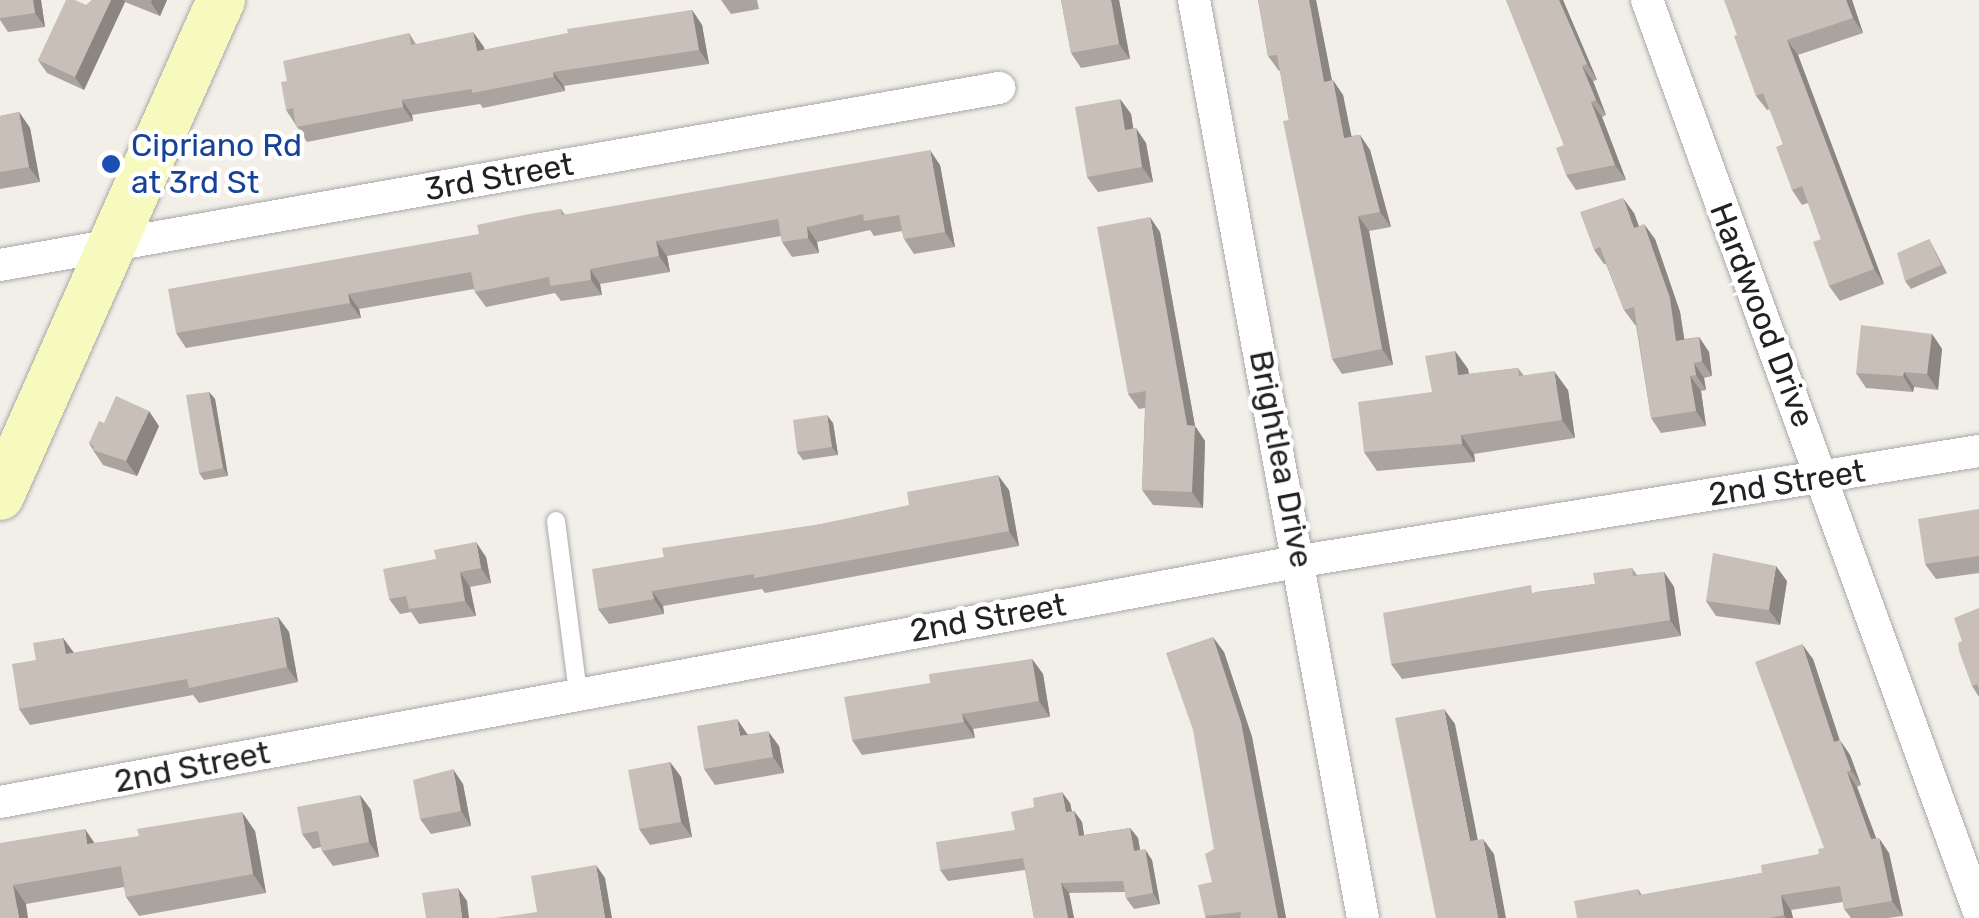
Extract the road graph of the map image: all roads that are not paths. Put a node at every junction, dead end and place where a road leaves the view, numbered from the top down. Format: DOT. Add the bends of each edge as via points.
graph roads {
  1 [pos="221,0"];
  2 [pos="1194,0"];
  3 [pos="1647,0"];
  4 [pos="999,88"];
  5 [pos="114,245"];
  6 [pos="0,264"];
  7 [pos="1979,452"];
  8 [pos="1824,478"];
  9 [pos="0,496"];
  10 [pos="556,521"];
  11 [pos="1301,561"];
  12 [pos="578,693"];
  13 [pos="0,802"];
  14 [pos="1979,912"];
  15 [pos="1363,918"];
  1 -- 5 [label="street"];
  2 -- 11 [label="street, Brightlea Drive"];
  3 -- 8 [label="street, Hardwood Drive"];
  4 -- 5 [label="street, 3rd Street"];
  5 -- 6 [label="street, 3rd Street"];
  5 -- 9 [label="street"];
  7 -- 8 [label="street, 2nd Street"];
  8 -- 11 [label="street, 2nd Street"];
  8 -- 14 [label="street, Hardwood Drive"];
  10 -- 12 [label="lane"];
  11 -- 12 [label="street, 2nd Street"];
  11 -- 15 [label="street, Brightlea Drive"];
  12 -- 13 [label="street, 2nd Street"];
}
